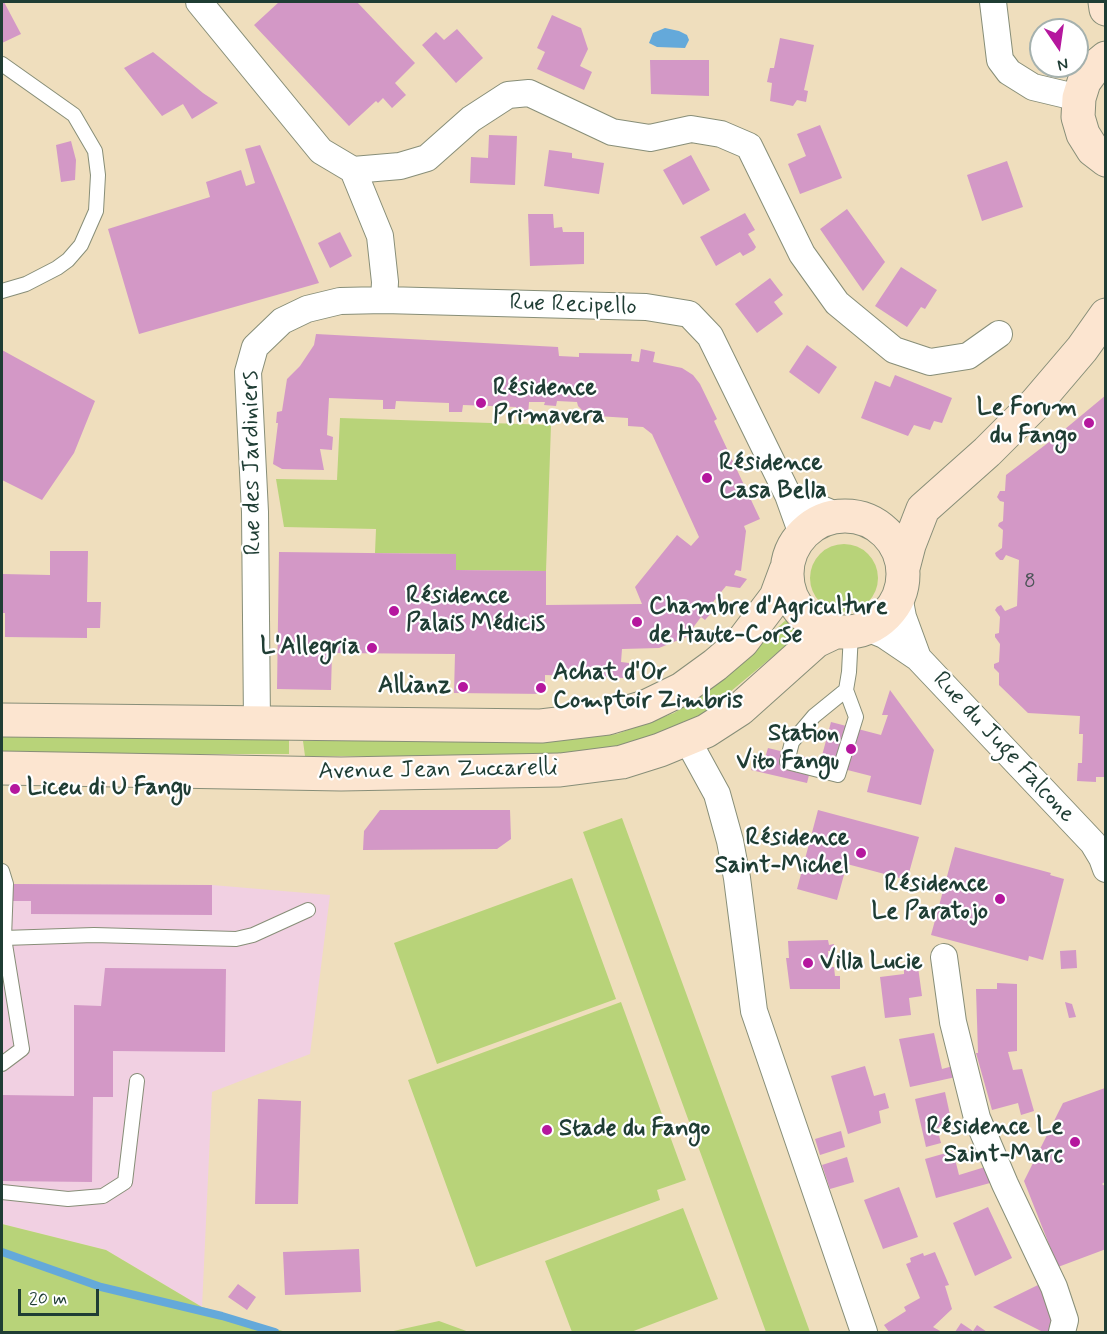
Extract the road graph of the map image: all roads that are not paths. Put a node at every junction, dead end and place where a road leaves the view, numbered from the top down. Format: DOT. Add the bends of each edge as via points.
graph roads {
  1 [pos="199,2"];
  2 [pos="993,2"];
  3 [pos="1105,2"];
  4 [pos="1106,9"];
  5 [pos="1106,58"];
  6 [pos="2,64"];
  7 [pos="1079,98"];
  8 [pos="1106,160"];
  9 [pos="353,170"];
  10 [pos="2,291"];
  11 [pos="384,300"];
  12 [pos="1106,315"];
  13 [pos="999,334"];
  14 [pos="788,495"];
  15 [pos="923,509"];
  16 [pos="849,517"];
  17 [pos="802,534"];
  18 [pos="786,570"];
  19 [pos="901,582"];
  20 [pos="851,631"];
  21 [pos="918,658"];
  22 [pos="846,690"];
  23 [pos="2,720"];
  24 [pos="257,723"];
  25 [pos="690,738"];
  26 [pos="2,768"];
  27 [pos="1106,869"];
  28 [pos="2,871"];
  29 [pos="308,910"];
  30 [pos="4,938"];
  31 [pos="944,957"];
  32 [pos="2,1064"];
  33 [pos="137,1081"];
  34 [pos="2,1192"];
  35 [pos="864,1332"];
  36 [pos="1062,1332"];
  1 -- 9 [label="street" via="321,151"];
  2 -- 7 [label="street" via="1000,60 1009,72 1033,87"];
  3 -- 4 [label="main road"];
  5 -- 7 [label="main road" via="1084,82"];
  6 -- 10 [label="lane" via="74,115 95,151 98,175 96,211 81,245 57,268"];
  7 -- 8 [label="main road" via="1078,117 1083,134 1093,150"];
  9 -- 11 [label="street" via="380,236"];
  9 -- 13 [label="street" via="400,166 427,158 471,119 508,95 529,93 612,132 650,138 692,129 721,134 749,146 802,254 837,303 894,350 930,362 968,356"];
  11 -- 14 [label="street, Rue Recipello" via="646,307 689,314 710,336"];
  11 -- 24 [label="street, Rue des Jardiniers" via="340,301 307,309 282,321 255,347 248,372 255,512"];
  12 -- 15 [label="main road" via="1036,403"];
  14 -- 16 [label="street"];
  14 -- 17 [label="street, Rue Recipello"];
  15 -- 16 [label="main road" via="884,518"];
  15 -- 19 [label="main road" via="909,545"];
  16 -- 17 [label="main road" via="819,522"];
  16 -- 19 [label="main road" via="876,525 890,536 899,551"];
  17 -- 18 [label="main road" via="791,550"];
  18 -- 20 [label="main road" via="787,587 804,617 818,627"];
  18 -- 24 [label="main road, Avenue Jean Zuccarelli" via="776,597 742,642 715,665 682,689 645,707 608,718 541,726"];
  19 -- 20 [label="main road" via="892,609 881,621"];
  19 -- 21 [label="street, Rue du Juge Falcone" via="903,617"];
  20 -- 21 [label="street, Rue du Juge Falcone" via="884,635"];
  20 -- 22 [label="lane"];
  20 -- 25 [label="main road, Avenue Jean Zuccarelli" via="816,641 740,709"];
  21 -- 27 [label="street, Rue du Juge Falcone" via="1093,843"];
  22 -- 22 [label="lane" via="814,716 792,742 787,762 838,775 856,717"];
  23 -- 24 [label="main road, Avenue Jean Zuccarelli"];
  25 -- 26 [label="main road, Avenue Jean Zuccarelli" via="622,762 560,770 330,774"];
  25 -- 35 [label="street" via="717,794 730,841 754,1011"];
  28 -- 30 [label="lane" via="6,884"];
  29 -- 30 [label="lane" via="236,939 93,935"];
  30 -- 32 [label="lane" via="22,1049"];
  31 -- 36 [label="street" via="953,1022 977,1118 1054,1287 1065,1320"];
  33 -- 34 [label="lane" via="125,1182 104,1196 68,1199"];
}
